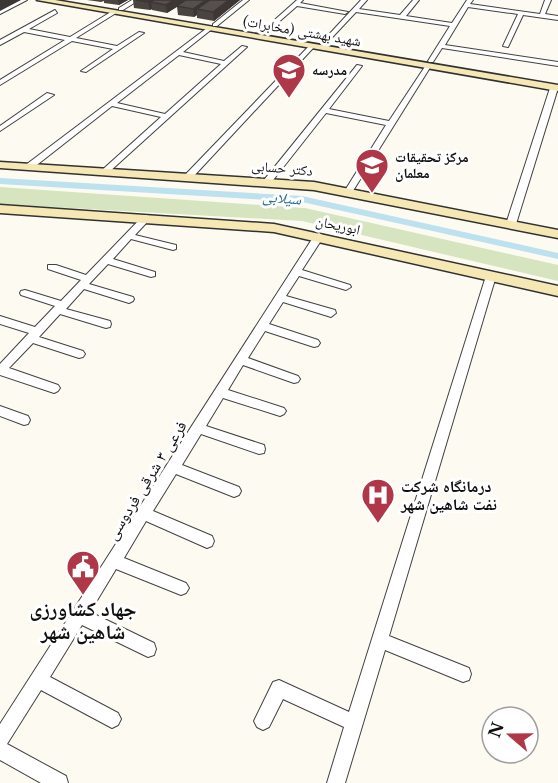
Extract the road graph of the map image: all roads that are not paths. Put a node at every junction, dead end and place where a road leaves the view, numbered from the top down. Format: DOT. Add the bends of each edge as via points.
graph roads {
  1 [pos="24,0"];
  2 [pos="41,0"];
  3 [pos="66,0"];
  4 [pos="136,0"];
  5 [pos="246,0"];
  6 [pos="356,0"];
  7 [pos="364,0"];
  8 [pos="416,0"];
  9 [pos="548,0"];
  10 [pos="298,2"];
  11 [pos="468,3"];
  12 [pos="355,10"];
  13 [pos="117,11"];
  14 [pos="0,12"];
  15 [pos="55,12"];
  16 [pos="345,12"];
  17 [pos="521,13"];
  18 [pos="542,16"];
  19 [pos="402,17"];
  20 [pos="558,18"];
  21 [pos="453,25"];
  22 [pos="271,26"];
  23 [pos="212,27"];
  24 [pos="23,30"];
  25 [pos="141,33"];
  26 [pos="71,39"];
  27 [pos="0,43"];
  28 [pos="317,44"];
  29 [pos="243,46"];
  30 [pos="441,46"];
  31 [pos="506,46"];
  32 [pos="118,48"];
  33 [pos="177,53"];
  34 [pos="224,63"];
  35 [pos="430,64"];
  36 [pos="558,64"];
  37 [pos="359,66"];
  38 [pos="84,70"];
  39 [pos="0,82"];
  40 [pos="557,84"];
  41 [pos="50,95"];
  42 [pos="111,104"];
  43 [pos="323,110"];
  44 [pos="165,116"];
  45 [pos="391,124"];
  46 [pos="0,129"];
  47 [pos="0,165"];
  48 [pos="30,166"];
  49 [pos="105,171"];
  50 [pos="189,176"];
  51 [pos="267,182"];
  52 [pos="348,192"];
  53 [pos="0,209"];
  54 [pos="146,218"];
  55 [pos="511,224"];
  56 [pos="558,234"];
  57 [pos="129,236"];
  58 [pos="319,237"];
  59 [pos="173,247"];
  60 [pos="106,260"];
  61 [pos="52,267"];
  62 [pos="297,272"];
  63 [pos="151,274"];
  64 [pos="490,276"];
  65 [pos="85,282"];
  66 [pos="346,287"];
  67 [pos="558,291"];
  68 [pos="25,293"];
  69 [pos="281,298"];
  70 [pos="129,299"];
  71 [pos="60,308"];
  72 [pos="332,313"];
  73 [pos="0,320"];
  74 [pos="106,324"];
  75 [pos="262,326"];
  76 [pos="34,335"];
  77 [pos="314,343"];
  78 [pos="79,354"];
  79 [pos="241,360"];
  80 [pos="2,366"];
  81 [pos="294,379"];
  82 [pos="54,388"];
  83 [pos="220,393"];
  84 [pos="0,411"];
  85 [pos="280,411"];
  86 [pos="24,420"];
  87 [pos="198,428"];
  88 [pos="259,449"];
  89 [pos="173,467"];
  90 [pos="234,491"];
  91 [pos="144,514"];
  92 [pos="207,541"];
  93 [pos="114,561"];
  94 [pos="181,588"];
  95 [pos="79,615"];
  96 [pos="380,640"];
  97 [pos="148,649"];
  98 [pos="463,674"];
  99 [pos="39,680"];
  100 [pos="112,719"];
  101 [pos="263,721"];
  102 [pos="354,723"];
  103 [pos="0,740"];
  104 [pos="0,750"];
  105 [pos="59,783"];
  106 [pos="336,783"];
  1 -- 14 [label="street"];
  2 -- 13 [label="main road, شهید بهشتی (مخابرات)"];
  3 -- 13 [label="main road, شهید بهشتی (مخابرات)"];
  4 -- 13 [label="street"];
  5 -- 23 [label="street"];
  6 -- 16 [label="street"];
  7 -- 12 [label="street"];
  8 -- 19 [label="street"];
  9 -- 18 [label="street"];
  10 -- 16 [label="street"];
  10 -- 22 [label="street"];
  11 -- 17 [label="street"];
  11 -- 21 [label="street"];
  12 -- 19 [label="street"];
  12 -- 28 [label="street"];
  13 -- 23 [label="main road, شهید بهشتی (مخابرات)"];
  13 -- 26 [label="street"];
  15 -- 24 [label="street"];
  16 -- 28 [label="street"];
  17 -- 18 [label="street"];
  17 -- 31 [label="street"];
  18 -- 20 [label="street"];
  19 -- 21 [label="street"];
  21 -- 30 [label="street"];
  23 -- 28 [label="main road, شهید بهشتی (مخابرات)"];
  23 -- 33 [label="street"];
  24 -- 26 [label="street"];
  24 -- 27 [label="street"];
  25 -- 32 [label="street"];
  26 -- 32 [label="street"];
  26 -- 39 [label="street"];
  28 -- 35 [label="main road, شهید بهشتی (مخابرات)"];
  28 -- 50 [label="street"];
  29 -- 34 [label="street"];
  30 -- 35 [label="street"];
  30 -- 36 [label="street"];
  32 -- 38 [label="street"];
  33 -- 34 [label="street"];
  33 -- 42 [label="street"];
  34 -- 44 [label="street"];
  35 -- 40 [label="main road, شهید بهشتی (مخابرات)"];
  35 -- 45 [label="street"];
  37 -- 43 [label="street"];
  40 -- 55 [label="street"];
  41 -- 46 [label="street"];
  42 -- 44 [label="street"];
  42 -- 48 [label="street"];
  43 -- 45 [label="street"];
  43 -- 51 [label="street"];
  44 -- 49 [label="street"];
  45 -- 52 [label="street"];
  47 -- 48 [label="main road, دکتر حسابی"];
  48 -- 49 [label="main road, دکتر حسابی"];
  49 -- 50 [label="main road, دکتر حسابی"];
  50 -- 51 [label="main road, دکتر حسابی"];
  51 -- 52 [label="main road, دکتر حسابی"];
  52 -- 55 [label="main road, دکتر حسابی"];
  53 -- 54 [label="main road, ابوریحان"];
  54 -- 57 [label="street"];
  54 -- 58 [label="main road, ابوریحان" via="256,225"];
  55 -- 56 [label="main road, دکتر حسابی"];
  57 -- 59 [label="street"];
  57 -- 60 [label="street"];
  58 -- 62 [label="street, فرعی ۳ شرقی فردوسی"];
  58 -- 64 [label="main road, ابوریحان"];
  60 -- 63 [label="street"];
  60 -- 65 [label="street"];
  61 -- 65 [label="street"];
  62 -- 66 [label="street"];
  62 -- 69 [label="street, فرعی ۳ شرقی فردوسی"];
  64 -- 67 [label="main road, ابوریحان"];
  64 -- 96 [label="street"];
  65 -- 70 [label="street"];
  65 -- 71 [label="street"];
  68 -- 71 [label="street"];
  69 -- 72 [label="street"];
  69 -- 75 [label="street, فرعی ۳ شرقی فردوسی"];
  71 -- 74 [label="street"];
  71 -- 76 [label="street"];
  73 -- 76 [label="street"];
  75 -- 77 [label="street"];
  75 -- 79 [label="street, فرعی ۳ شرقی فردوسی"];
  76 -- 78 [label="street"];
  76 -- 80 [label="street"];
  79 -- 81 [label="street"];
  79 -- 83 [label="street, فرعی ۳ شرقی فردوسی"];
  80 -- 82 [label="street"];
  83 -- 85 [label="street"];
  83 -- 87 [label="street, فرعی ۳ شرقی فردوسی"];
  84 -- 86 [label="street"];
  87 -- 88 [label="street"];
  87 -- 89 [label="street, فرعی ۳ شرقی فردوسی"];
  89 -- 90 [label="street"];
  89 -- 91 [label="street, فرعی ۳ شرقی فردوسی"];
  91 -- 92 [label="street"];
  91 -- 93 [label="street, فرعی ۳ شرقی فردوسی"];
  93 -- 94 [label="street"];
  93 -- 95 [label="street, فرعی ۳ شرقی فردوسی"];
  95 -- 97 [label="street"];
  95 -- 99 [label="street, فرعی ۳ شرقی فردوسی"];
  96 -- 98 [label="street"];
  96 -- 102 [label="street"];
  99 -- 100 [label="street"];
  99 -- 103 [label="street, فرعی ۳ شرقی فردوسی"];
  101 -- 102 [label="street" via="279,688"];
  102 -- 106 [label="street"];
  104 -- 105 [label="street"];
}
